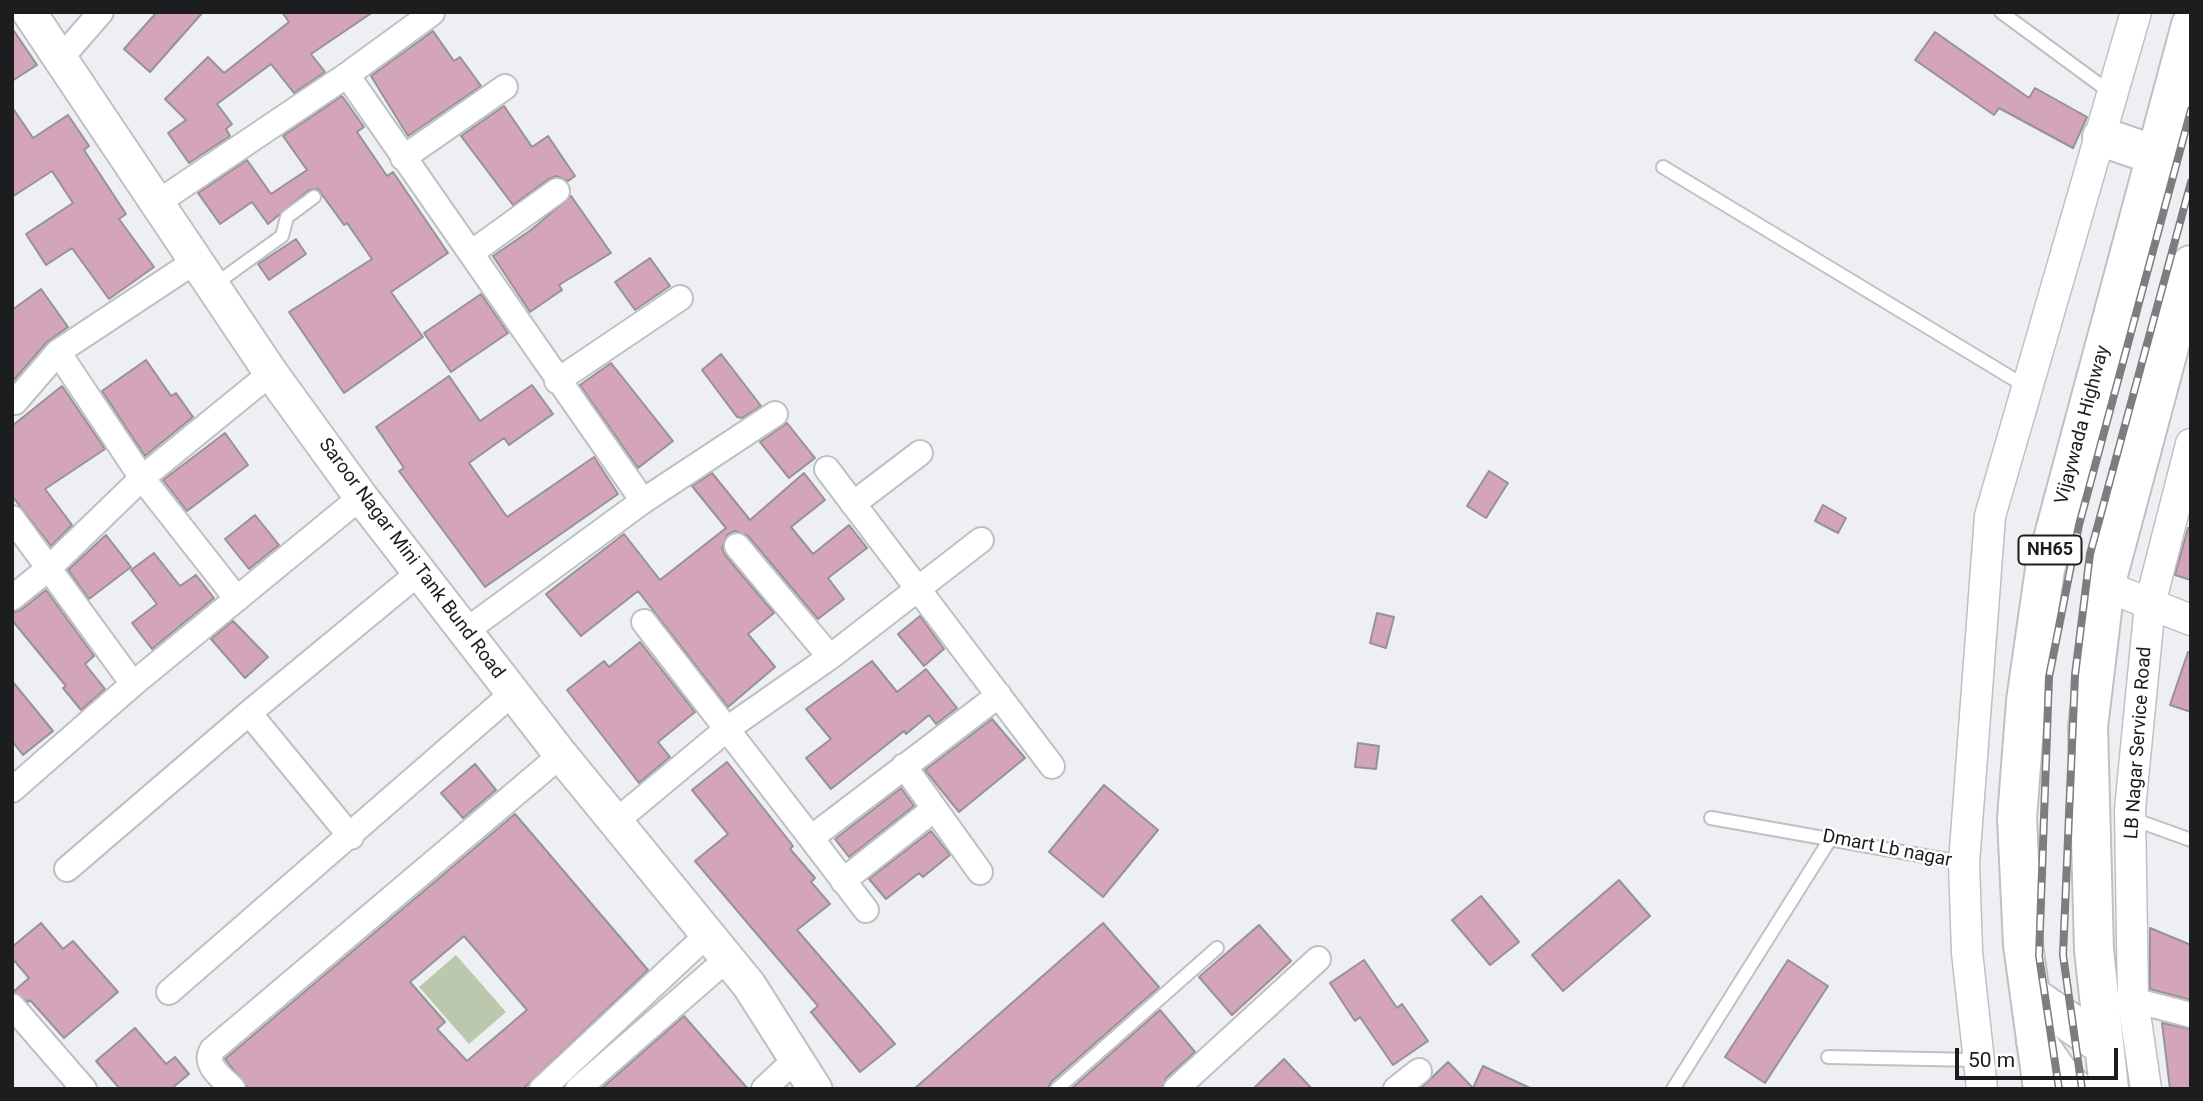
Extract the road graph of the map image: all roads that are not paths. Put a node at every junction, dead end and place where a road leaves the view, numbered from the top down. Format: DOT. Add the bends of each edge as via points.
graph roads {
  1 [pos="19,12"];
  2 [pos="29,12"];
  3 [pos="101,12"];
  4 [pos="2001,12"];
  5 [pos="2136,12"];
  6 [pos="432,13"];
  7 [pos="12,17"];
  8 [pos="2191,25"];
  9 [pos="61,58"];
  10 [pos="346,75"];
  11 [pos="505,87"];
  12 [pos="2182,88"];
  13 [pos="2113,95"];
  14 [pos="2102,137"];
  15 [pos="2155,155"];
  16 [pos="403,158"];
  17 [pos="1663,167"];
  18 [pos="557,191"];
  19 [pos="314,197"];
  20 [pos="157,203"];
  21 [pos="471,253"];
  22 [pos="2191,265"];
  23 [pos="205,273"];
  24 [pos="680,298"];
  25 [pos="58,352"];
  26 [pos="271,373"];
  27 [pos="557,382"];
  28 [pos="2025,386"];
  29 [pos="13,402"];
  30 [pos="775,414"];
  31 [pos="2191,443"];
  32 [pos="920,453"];
  33 [pos="827,469"];
  34 [pos="142,478"];
  35 [pos="361,497"];
  36 [pos="643,500"];
  37 [pos="853,504"];
  38 [pos="12,518"];
  39 [pos="981,540"];
  40 [pos="737,546"];
  41 [pos="48,569"];
  42 [pos="421,571"];
  43 [pos="2105,586"];
  44 [pos="916,590"];
  45 [pos="12,598"];
  46 [pos="237,599"];
  47 [pos="2150,604"];
  48 [pos="2191,620"];
  49 [pos="644,622"];
  50 [pos="467,631"];
  51 [pos="830,657"];
  52 [pos="133,684"];
  53 [pos="513,692"];
  54 [pos="999,695"];
  55 [pos="249,713"];
  56 [pos="727,729"];
  57 [pos="561,755"];
  58 [pos="904,766"];
  59 [pos="1052,766"];
  60 [pos="12,790"];
  61 [pos="934,809"];
  62 [pos="1711,818"];
  63 [pos="2130,818"];
  64 [pos="615,822"];
  65 [pos="351,837"];
  66 [pos="811,838"];
  67 [pos="1831,838"];
  68 [pos="2191,840"];
  69 [pos="1964,863"];
  70 [pos="67,869"];
  71 [pos="979,872"];
  72 [pos="842,881"];
  73 [pos="866,910"];
  74 [pos="717,947"];
  75 [pos="1217,948"];
  76 [pos="1318,959"];
  77 [pos="169,992"];
  78 [pos="2030,995"];
  79 [pos="2133,1000"];
  80 [pos="12,1006"];
  81 [pos="2191,1015"];
  82 [pos="2036,1041"];
  83 [pos="2104,1046"];
  84 [pos="1828,1057"];
  85 [pos="796,1059"];
  86 [pos="1419,1071"];
  87 [pos="1980,1074"];
  88 [pos="84,1089"];
  89 [pos="233,1089"];
  90 [pos="542,1089"];
  91 [pos="578,1089"];
  92 [pos="764,1089"];
  93 [pos="815,1089"];
  94 [pos="1057,1089"];
  95 [pos="1176,1089"];
  96 [pos="1396,1089"];
  97 [pos="1673,1089"];
  98 [pos="2043,1089"];
  99 [pos="2074,1089"];
  100 [pos="2109,1089"];
  101 [pos="2146,1089"];
  1 -- 7 [label="street"];
  2 -- 9 [label="main road, Saroor Nagar Mini Tank Bund Road"];
  3 -- 9 [label="street"];
  4 -- 13 [label="lane"];
  5 -- 13 [label="street"];
  6 -- 10 [label="street"];
  8 -- 12 [label="main road, Vijaywada Highway / NH65"];
  9 -- 20 [label="main road, Saroor Nagar Mini Tank Bund Road"];
  10 -- 16 [label="street"];
  10 -- 20 [label="street"];
  11 -- 16 [label="street"];
  12 -- 15 [label="main road, Vijaywada Highway / NH65"];
  13 -- 14 [label="street"];
  14 -- 15 [label="main road"];
  14 -- 28 [label="street"];
  15 -- 78 [label="main road, Vijaywada Highway / NH65" via="2045,569 2026,701 2017,818"];
  16 -- 21 [label="street"];
  17 -- 28 [label="lane"];
  18 -- 21 [label="street"];
  19 -- 23 [label="lane" via="287,218 282,236"];
  20 -- 23 [label="main road, Saroor Nagar Mini Tank Bund Road"];
  21 -- 27 [label="street"];
  22 -- 43 [label="main road, NH65"];
  23 -- 25 [label="street"];
  23 -- 26 [label="main road, Saroor Nagar Mini Tank Bund Road"];
  24 -- 27 [label="street"];
  25 -- 29 [label="street"];
  25 -- 34 [label="street"];
  26 -- 34 [label="street"];
  26 -- 35 [label="main road, Saroor Nagar Mini Tank Bund Road"];
  27 -- 36 [label="street"];
  28 -- 69 [label="street" via="1990,516"];
  30 -- 36 [label="street"];
  31 -- 47 [label="street, LB Nagar Service Road"];
  32 -- 37 [label="street"];
  33 -- 37 [label="street"];
  34 -- 41 [label="street"];
  34 -- 46 [label="street"];
  35 -- 42 [label="main road, Saroor Nagar Mini Tank Bund Road"];
  35 -- 46 [label="street"];
  36 -- 50 [label="street"];
  37 -- 44 [label="street"];
  38 -- 41 [label="street"];
  39 -- 44 [label="street"];
  40 -- 51 [label="street"];
  41 -- 45 [label="street"];
  41 -- 52 [label="street"];
  42 -- 50 [label="main road, Saroor Nagar Mini Tank Bund Road"];
  42 -- 55 [label="street"];
  43 -- 47 [label="street"];
  43 -- 83 [label="main road, NH65" via="2088,727 2094,950"];
  44 -- 51 [label="street"];
  44 -- 54 [label="street"];
  46 -- 52 [label="street"];
  47 -- 48 [label="street"];
  47 -- 63 [label="street, LB Nagar Service Road"];
  49 -- 56 [label="street"];
  50 -- 53 [label="main road, Saroor Nagar Mini Tank Bund Road"];
  51 -- 56 [label="street"];
  52 -- 60 [label="street"];
  53 -- 57 [label="main road, Saroor Nagar Mini Tank Bund Road"];
  53 -- 65 [label="street"];
  54 -- 58 [label="street"];
  54 -- 59 [label="street"];
  55 -- 65 [label="street"];
  55 -- 70 [label="street"];
  56 -- 64 [label="street"];
  56 -- 66 [label="street"];
  57 -- 64 [label="main road, Saroor Nagar Mini Tank Bund Road"];
  57 -- 89 [label="street" via="212,1050 210,1064"];
  58 -- 61 [label="street"];
  58 -- 66 [label="street"];
  61 -- 71 [label="street"];
  61 -- 72 [label="street"];
  62 -- 67 [label="lane, Dmart Lb nagar"];
  63 -- 68 [label="lane"];
  63 -- 79 [label="street, LB Nagar Service Road"];
  64 -- 74 [label="main road, Saroor Nagar Mini Tank Bund Road"];
  65 -- 77 [label="street"];
  66 -- 72 [label="street"];
  67 -- 69 [label="lane, Dmart Lb nagar"];
  67 -- 97 [label="lane"];
  69 -- 87 [label="street, Dmart Lb nagar" via="1967,952"];
  72 -- 73 [label="street"];
  74 -- 85 [label="main road, Saroor Nagar Mini Tank Bund Road" via="749,985"];
  74 -- 90 [label="street"];
  74 -- 91 [label="street"];
  75 -- 94 [label="lane"];
  76 -- 95 [label="street"];
  78 -- 82 [label="main road, Vijaywada Highway / NH65"];
  78 -- 83 [label="main road"];
  79 -- 81 [label="street"];
  79 -- 101 [label="street, LB Nagar Service Road"];
  80 -- 88 [label="street"];
  82 -- 98 [label="main road, Vijaywada Highway / NH65"];
  82 -- 99 [label="main road, Vijaywada Highway"];
  83 -- 100 [label="main road, NH65"];
  84 -- 87 [label="lane"];
  85 -- 92 [label="street"];
  85 -- 93 [label="main road, Saroor Nagar Mini Tank Bund Road"];
  86 -- 96 [label="street"];
}
